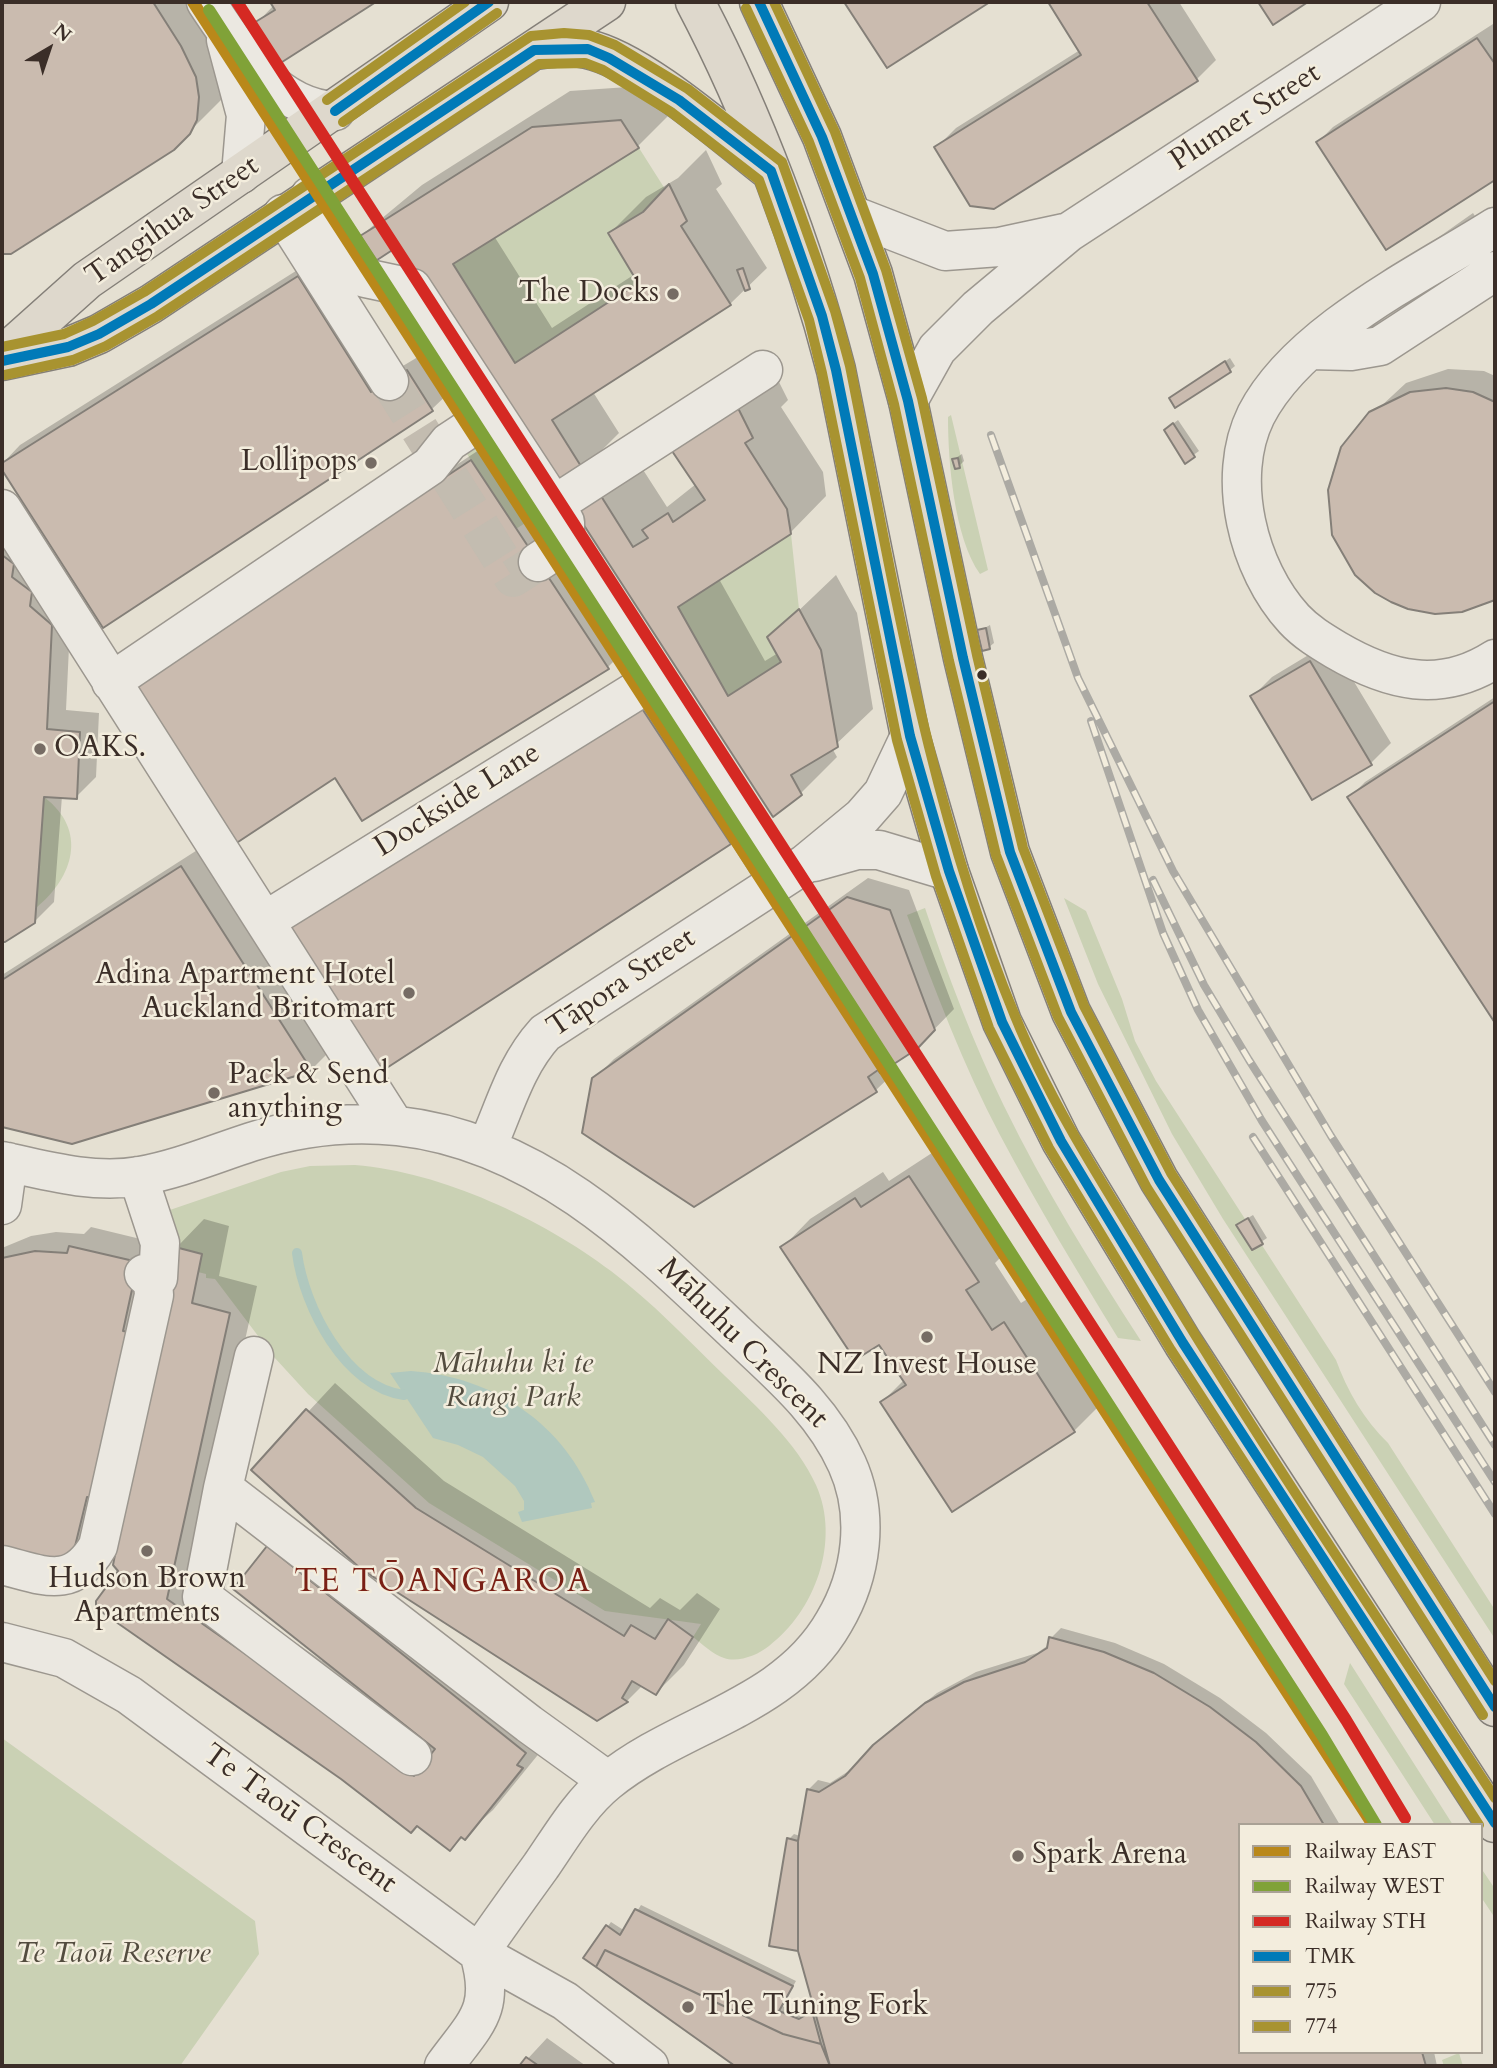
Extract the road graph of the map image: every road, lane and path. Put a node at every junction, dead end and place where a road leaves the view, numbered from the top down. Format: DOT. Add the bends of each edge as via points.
graph roads {
  1 [pos="606,2"];
  2 [pos="695,2"];
  3 [pos="759,2"];
  4 [pos="1421,2"];
  5 [pos="475,7"];
  6 [pos="214,13"];
  7 [pos="534,50"];
  8 [pos="335,111"];
  9 [pos="771,172"];
  10 [pos="242,174"];
  11 [pos="296,205"];
  12 [pos="852,215"];
  13 [pos="1495,227"];
  14 [pos="1069,232"];
  15 [pos="1495,271"];
  16 [pos="1309,350"];
  17 [pos="2,358"];
  18 [pos="763,370"];
  19 [pos="388,381"];
  20 [pos="908,401"];
  21 [pos="502,426"];
  22 [pos="554,505"];
  23 [pos="2,509"];
  24 [pos="1495,659"];
  25 [pos="652,681"];
  26 [pos="111,682"];
  27 [pos="910,736"];
  28 [pos="949,871"];
  29 [pos="792,872"];
  30 [pos="265,921"];
  31 [pos="396,1126"];
  32 [pos="487,1147"];
  33 [pos="5,1162"];
  34 [pos="138,1176"];
  35 [pos="2,1205"];
  36 [pos="254,1356"];
  37 [pos="223,1488"];
  38 [pos="5,1571"];
  39 [pos="95,1573"];
  40 [pos="2,1642"];
  41 [pos="1495,1707"];
  42 [pos="412,1756"];
  43 [pos="608,1781"];
  44 [pos="1495,1823"];
  45 [pos="479,1953"];
  46 [pos="444,2066"];
  47 [pos="649,2066"];
  1 -- 7 [label="main road, Tangihua Street"];
  2 -- 9 [label="main road"];
  3 -- 12 [label="main road" via="822,137"];
  4 -- 14 [label="street, Plumer Street"];
  5 -- 8 [label="main road, Tangihua Street"];
  6 -- 8 [label="street" via="275,89 305,107"];
  6 -- 10 [label="street" via="246,115"];
  7 -- 9 [label="main road" via="576,48 609,58 679,100"];
  7 -- 11 [label="main road, Tangihua Street"];
  8 -- 10 [label="main road, Tangihua Street"];
  9 -- 27 [label="main road" via="822,316 836,370"];
  10 -- 17 [label="main road, Tangihua Street" via="87,280"];
  11 -- 17 [label="main road, Tangihua Street" via="99,334 68,347"];
  11 -- 19 [label="street"];
  11 -- 21 [label="street" via="365,278 412,288"];
  12 -- 14 [label="street, Plumer Street" via="945,251 999,247"];
  12 -- 20 [label="main road"];
  13 -- 16 [label="street" via="1356,314"];
  14 -- 20 [label="street, Plumer Street" via="937,349"];
  15 -- 16 [label="street" via="1380,346"];
  16 -- 24 [label="street" via="1285,372 1255,417 1243,472 1245,525 1276,592 1293,618 1312,635 1360,664 1405,680 1454,677"];
  18 -- 22 [label="street"];
  20 -- 41 [label="main road" via="962,658 1010,852 1071,1012 1158,1180"];
  21 -- 22 [label="street"];
  21 -- 26 [label="street" via="449,442 430,466"];
  22 -- 25 [label="street" via="565,522 551,553"];
  23 -- 26 [label="street"];
  25 -- 29 [label="street"];
  25 -- 30 [label="street, Dockside Lane"];
  26 -- 30 [label="street"];
  27 -- 28 [label="main road"];
  27 -- 29 [label="street, Tāpora Street" via="883,793 862,817"];
  28 -- 29 [label="street, Tāpora Street" via="879,850 858,850"];
  28 -- 44 [label="main road" via="1002,1022 1061,1140 1183,1343"];
  29 -- 32 [label="street, Tāpora Street" via="545,1033 518,1069"];
  30 -- 31 [label="street"];
  31 -- 32 [label="street, Māhuhu Crescent" via="464,1138"];
  31 -- 34 [label="street, Māhuhu Crescent" via="332,1126 289,1132"];
  32 -- 43 [label="street, Māhuhu Crescent" via="604,1214 649,1250 818,1414 848,1465 858,1493 861,1529 852,1581 836,1619 806,1659 761,1695"];
  33 -- 34 [label="street, Māhuhu Crescent" via="82,1177"];
  33 -- 35 [label="street"];
  34 -- 38 [label="street" via="160,1243 151,1276 154,1295 98,1546 89,1562 73,1574 58,1578"];
  36 -- 37 [label="street"];
  37 -- 42 [label="street" via="202,1597"];
  37 -- 43 [label="street"];
  38 -- 39 [label="street" via="65,1599 82,1597 92,1586"];
  40 -- 45 [label="street, Te Taoū Crescent" via="64,1658 102,1678"];
  43 -- 45 [label="street, Māhuhu Crescent" via="577,1814"];
  45 -- 46 [label="street" via="487,1990 484,2011"];
  45 -- 47 [label="street, Te Taoū Crescent" via="565,2001"];
}
